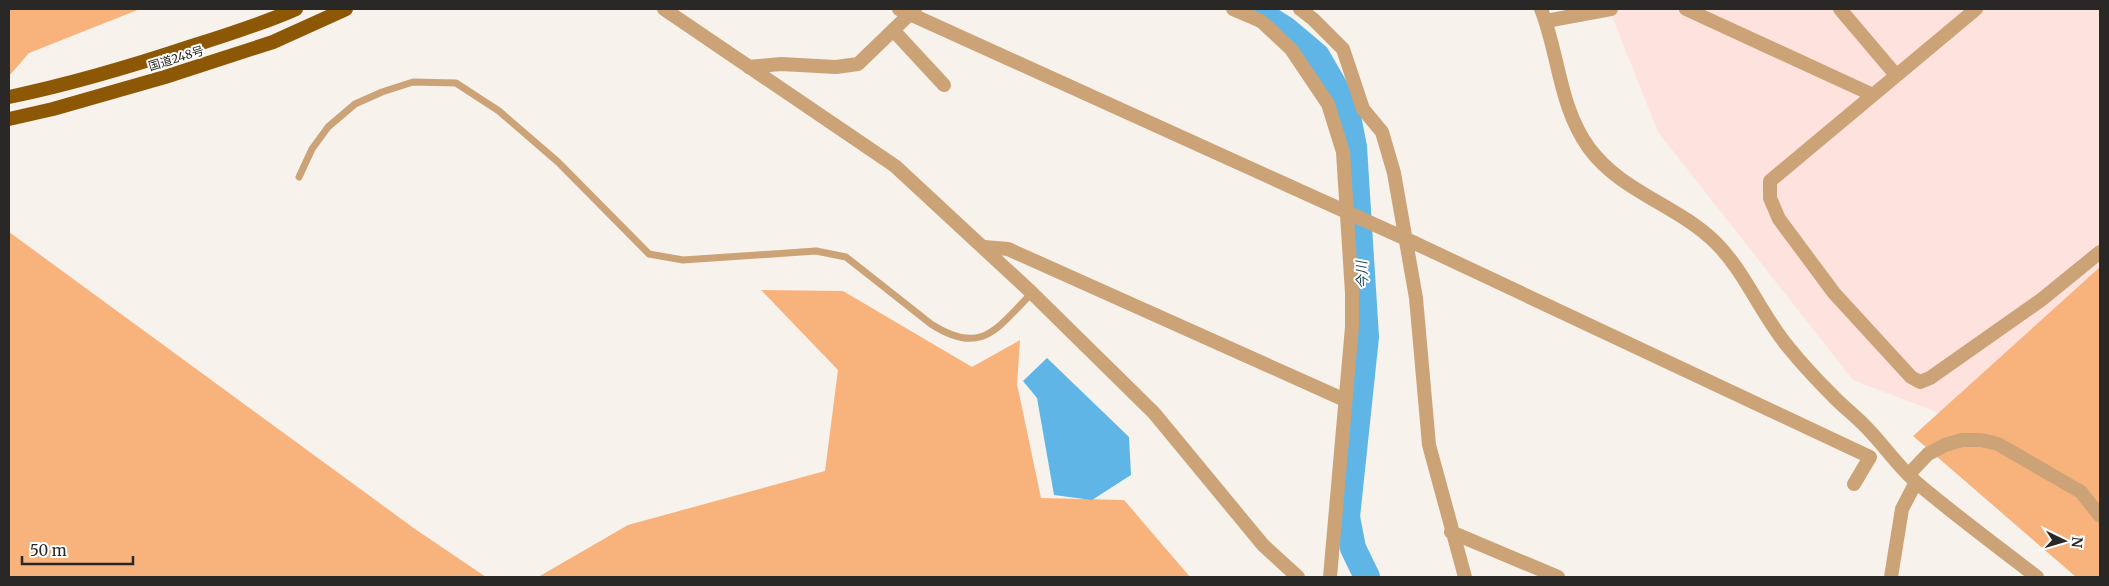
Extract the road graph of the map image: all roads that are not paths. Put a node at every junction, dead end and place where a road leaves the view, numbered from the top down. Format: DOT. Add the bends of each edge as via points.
graph roads {
  1 [pos="346,9"];
  2 [pos="664,9"];
  3 [pos="1233,9"];
  4 [pos="1300,9"];
  5 [pos="1611,9"];
  6 [pos="1686,9"];
  7 [pos="1840,9"];
  8 [pos="1976,9"];
  9 [pos="908,10"];
  10 [pos="291,11"];
  11 [pos="1543,15"];
  12 [pos="893,30"];
  13 [pos="749,67"];
  14 [pos="1895,74"];
  15 [pos="944,85"];
  16 [pos="1873,95"];
  17 [pos="9,96"];
  18 [pos="9,118"];
  19 [pos="298,178"];
  20 [pos="1348,212"];
  21 [pos="1404,238"];
  22 [pos="984,247"];
  23 [pos="2100,252"];
  24 [pos="1032,293"];
  25 [pos="1345,400"];
  26 [pos="1912,478"];
  27 [pos="1854,484"];
  28 [pos="2100,516"];
  29 [pos="1451,532"];
  30 [pos="1298,577"];
  31 [pos="1330,577"];
  32 [pos="1465,577"];
  33 [pos="1558,577"];
  34 [pos="1891,577"];
  35 [pos="2037,577"];
  1 -- 18 [label="highway, 国道248号" via="273,42 183,72 53,109"];
  2 -- 13 [label="street"];
  3 -- 20 [label="street" via="1261,21 1291,49 1328,104 1342,152"];
  4 -- 21 [label="street" via="1343,49 1363,110 1382,132 1394,173"];
  5 -- 11 [label="street"];
  6 -- 16 [label="street"];
  7 -- 14 [label="street"];
  8 -- 14 [label="street"];
  9 -- 12 [label="street"];
  9 -- 20 [label="street"];
  10 -- 17 [label="highway, 国道248号" via="159,57 47,89"];
  11 -- 26 [label="street" via="1564,93 1577,130 1590,149 1619,178 1694,223 1717,244 1741,273 1788,346"];
  12 -- 13 [label="street" via="858,64 836,68 781,64"];
  12 -- 15 [label="street"];
  13 -- 22 [label="street" via="895,166"];
  14 -- 16 [label="street"];
  16 -- 23 [label="street" via="1770,180 1770,198 1779,219 1834,293 1911,377 1920,382 1930,378 2041,300"];
  19 -- 24 [label="lane" via="312,149 328,127 355,104 413,82 456,83 499,111 550,156 649,254 683,260 816,251 846,257 945,334 963,340 991,333"];
  20 -- 21 [label="street"];
  20 -- 25 [label="street" via="1352,328"];
  21 -- 27 [label="street" via="1870,457"];
  21 -- 29 [label="street" via="1416,298 1429,445"];
  22 -- 24 [label="street"];
  22 -- 25 [label="street" via="1008,249"];
  24 -- 30 [label="street" via="1154,413 1263,545"];
  25 -- 31 [label="street"];
  26 -- 28 [label="street" via="1928,454 1944,445 1962,440 1981,440 1998,444 2081,492"];
  26 -- 34 [label="street" via="1902,510"];
  26 -- 35 [label="street"];
  29 -- 32 [label="street"];
  29 -- 33 [label="street"];
}
